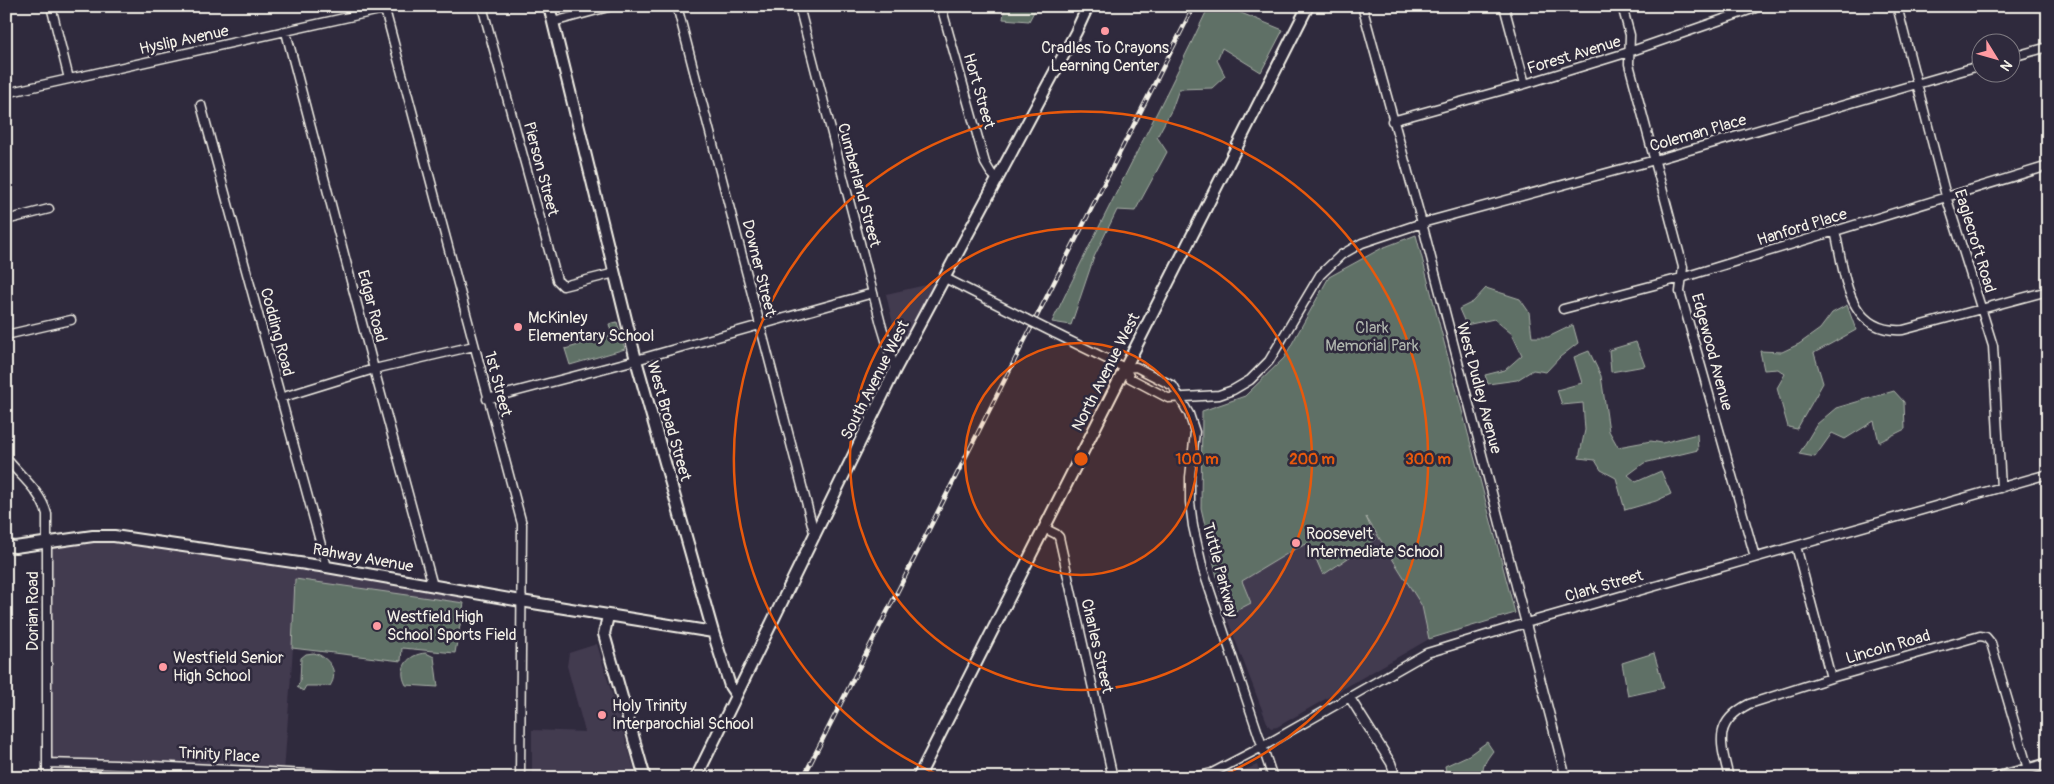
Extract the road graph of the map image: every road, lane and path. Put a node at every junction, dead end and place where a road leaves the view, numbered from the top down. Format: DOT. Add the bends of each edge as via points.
graph roads {
  1 [pos="51,6"];
  2 [pos="398,6"];
  3 [pos="482,6"];
  4 [pos="549,6"];
  5 [pos="612,6"];
  6 [pos="677,6"];
  7 [pos="799,6"];
  8 [pos="941,6"];
  9 [pos="1088,6"];
  10 [pos="1308,6"];
  11 [pos="1362,6"];
  12 [pos="1504,6"];
  13 [pos="1622,6"];
  14 [pos="1761,6"];
  15 [pos="1897,6"];
  16 [pos="384,8"];
  17 [pos="553,22"];
  18 [pos="286,32"];
  19 [pos="2048,47"];
  20 [pos="1629,52"];
  21 [pos="2022,54"];
  22 [pos="1972,69"];
  23 [pos="69,80"];
  24 [pos="1525,84"];
  25 [pos="1917,84"];
  26 [pos="6,93"];
  27 [pos="201,105"];
  28 [pos="1392,121"];
  29 [pos="1654,160"];
  30 [pos="2048,166"];
  31 [pos="997,179"];
  32 [pos="1946,196"];
  33 [pos="49,209"];
  34 [pos="6,220"];
  35 [pos="1422,223"];
  36 [pos="1835,231"];
  37 [pos="615,273"];
  38 [pos="945,278"];
  39 [pos="1681,278"];
  40 [pos="2048,291"];
  41 [pos="873,292"];
  42 [pos="1563,309"];
  43 [pos="1981,310"];
  44 [pos="71,320"];
  45 [pos="760,326"];
  46 [pos="6,335"];
  47 [pos="474,346"];
  48 [pos="636,360"];
  49 [pos="1125,368"];
  50 [pos="374,369"];
  51 [pos="895,370"];
  52 [pos="280,398"];
  53 [pos="1181,398"];
  54 [pos="487,399"];
  55 [pos="6,458"];
  56 [pos="2048,474"];
  57 [pos="2001,488"];
  58 [pos="1044,528"];
  59 [pos="815,536"];
  60 [pos="47,543"];
  61 [pos="6,546"];
  62 [pos="1796,546"];
  63 [pos="1755,557"];
  64 [pos="327,566"];
  65 [pos="434,586"];
  66 [pos="521,601"];
  67 [pos="608,616"];
  68 [pos="1526,623"];
  69 [pos="713,632"];
  70 [pos="1831,678"];
  71 [pos="736,694"];
  72 [pos="1350,698"];
  73 [pos="1262,747"];
  74 [pos="47,763"];
  75 [pos="2048,764"];
  76 [pos="2028,769"];
  77 [pos="6,774"];
  78 [pos="697,776"];
  79 [pos="13,778"];
  80 [pos="47,778"];
  81 [pos="389,778"];
  82 [pos="520,778"];
  83 [pos="645,778"];
  84 [pos="918,778"];
  85 [pos="1113,778"];
  86 [pos="1190,778"];
  87 [pos="1273,778"];
  88 [pos="1396,778"];
  89 [pos="1566,778"];
  90 [pos="1730,778"];
  91 [pos="1996,778"];
  1 -- 23 [label="street"];
  2 -- 16 [label="street, Hyslip Avenue"];
  3 -- 37 [label="street, Pierson Street" via="557,280 563,286"];
  4 -- 17 [label="main road, West Broad Street"];
  5 -- 17 [label="street"];
  6 -- 45 [label="street, Downer Street"];
  7 -- 41 [label="street, Cumberland Street"];
  8 -- 31 [label="street, Hort Street" via="985,163"];
  9 -- 31 [label="main road, South Avenue West"];
  10 -- 49 [label="main road, North Avenue West"];
  11 -- 28 [label="street, West Dudley Avenue"];
  12 -- 24 [label="street"];
  13 -- 20 [label="street, Edgewood Avenue" via="1630,35"];
  14 -- 20 [label="street, Forest Avenue"];
  15 -- 25 [label="street, Eaglecroft Road"];
  16 -- 18 [label="street, Hyslip Avenue"];
  16 -- 47 [label="street, 1st Street"];
  17 -- 37 [label="main road, West Broad Street"];
  18 -- 23 [label="street, Hyslip Avenue"];
  18 -- 50 [label="street, Edgar Road"];
  19 -- 21 [label="street"];
  20 -- 24 [label="street, Forest Avenue"];
  20 -- 29 [label="street, Edgewood Avenue" via="1628,64"];
  22 -- 25 [label="street, Coleman Place"];
  23 -- 26 [label="street, Hyslip Avenue"];
  24 -- 28 [label="street, Forest Avenue"];
  25 -- 29 [label="street, Coleman Place"];
  25 -- 32 [label="street, Eaglecroft Road"];
  27 -- 52 [label="street, Codding Road"];
  28 -- 35 [label="street, West Dudley Avenue"];
  29 -- 35 [label="street, Coleman Place"];
  29 -- 39 [label="street, Edgewood Avenue" via="1683,267"];
  30 -- 32 [label="street, Hanford Place"];
  31 -- 38 [label="main road, South Avenue West"];
  32 -- 36 [label="street, Hanford Place"];
  32 -- 43 [label="street, Eaglecroft Road"];
  33 -- 34 [label="street"];
  35 -- 53 [label="street, Tuttle Parkway" via="1362,243 1340,256 1320,275 1269,361 1250,380 1219,395"];
  35 -- 68 [label="street, West Dudley Avenue"];
  36 -- 39 [label="street, Hanford Place"];
  36 -- 43 [label="street" via="1852,302 1863,318 1875,326 1903,330"];
  37 -- 48 [label="main road, West Broad Street"];
  38 -- 49 [label="street, Tuttle Parkway, bridge"];
  38 -- 51 [label="main road, South Avenue West"];
  39 -- 42 [label="street, Hanford Place"];
  39 -- 63 [label="street, Edgewood Avenue" via="1680,292"];
  40 -- 43 [label="street"];
  41 -- 45 [label="street"];
  41 -- 51 [label="street, Cumberland Street"];
  43 -- 57 [label="street, Eaglecroft Road" via="1995,359"];
  44 -- 46 [label="street"];
  45 -- 48 [label="street"];
  45 -- 59 [label="street, Downer Street"];
  47 -- 50 [label="street"];
  47 -- 54 [label="street, 1st Street"];
  48 -- 54 [label="street"];
  48 -- 69 [label="main road, West Broad Street"];
  49 -- 53 [label="street, Tuttle Parkway" via="1136,367 1173,386"];
  49 -- 53 [label="street, Tuttle Parkway" via="1130,378 1168,398"];
  49 -- 58 [label="main road, North Avenue West"];
  50 -- 52 [label="street"];
  50 -- 65 [label="street, Edgar Road"];
  51 -- 59 [label="main road, South Avenue West"];
  52 -- 64 [label="street, Codding Road"];
  53 -- 73 [label="street, Tuttle Parkway" via="1195,432 1190,502 1203,570"];
  54 -- 66 [label="street, 1st Street" via="522,524"];
  55 -- 60 [label="street, Dorian Road" via="44,502"];
  56 -- 57 [label="street, Clark Street"];
  57 -- 62 [label="street, Clark Street"];
  58 -- 84 [label="main road, North Avenue West"];
  58 -- 85 [label="street, Charles Street" via="1059,537"];
  59 -- 71 [label="main road, South Avenue West"];
  60 -- 61 [label="main road, Rahway Avenue"];
  60 -- 64 [label="main road, Rahway Avenue" via="114,536"];
  60 -- 74 [label="street, Dorian Road"];
  62 -- 63 [label="street, Clark Street"];
  62 -- 70 [label="street"];
  63 -- 68 [label="street, Clark Street"];
  64 -- 65 [label="main road, Rahway Avenue"];
  65 -- 66 [label="main road, Rahway Avenue"];
  66 -- 67 [label="main road, Rahway Avenue"];
  66 -- 82 [label="street, 1st Street"];
  67 -- 69 [label="main road, Rahway Avenue"];
  67 -- 83 [label="main road" via="604,634"];
  68 -- 72 [label="street, Clark Street" via="1427,654"];
  68 -- 89 [label="street, West Dudley Avenue"];
  69 -- 71 [label="main road, West Broad Street" via="730,686"];
  70 -- 76 [label="street, Lincoln Road" via="1980,636 1986,637 1991,643"];
  70 -- 90 [label="street, Lincoln Road" via="1749,704 1731,716 1725,723 1720,740"];
  71 -- 78 [label="main road, South Avenue West"];
  72 -- 73 [label="street, Clark Street"];
  72 -- 88 [label="street" via="1391,763"];
  73 -- 86 [label="street, Clark Street" via="1212,773"];
  73 -- 87 [label="street, Tuttle Parkway"];
  74 -- 80 [label="street, Dorian Road"];
  74 -- 81 [label="street, Trinity Place"];
  75 -- 76 [label="main road"];
  76 -- 91 [label="main road"];
  77 -- 79 [label="street"];
}
